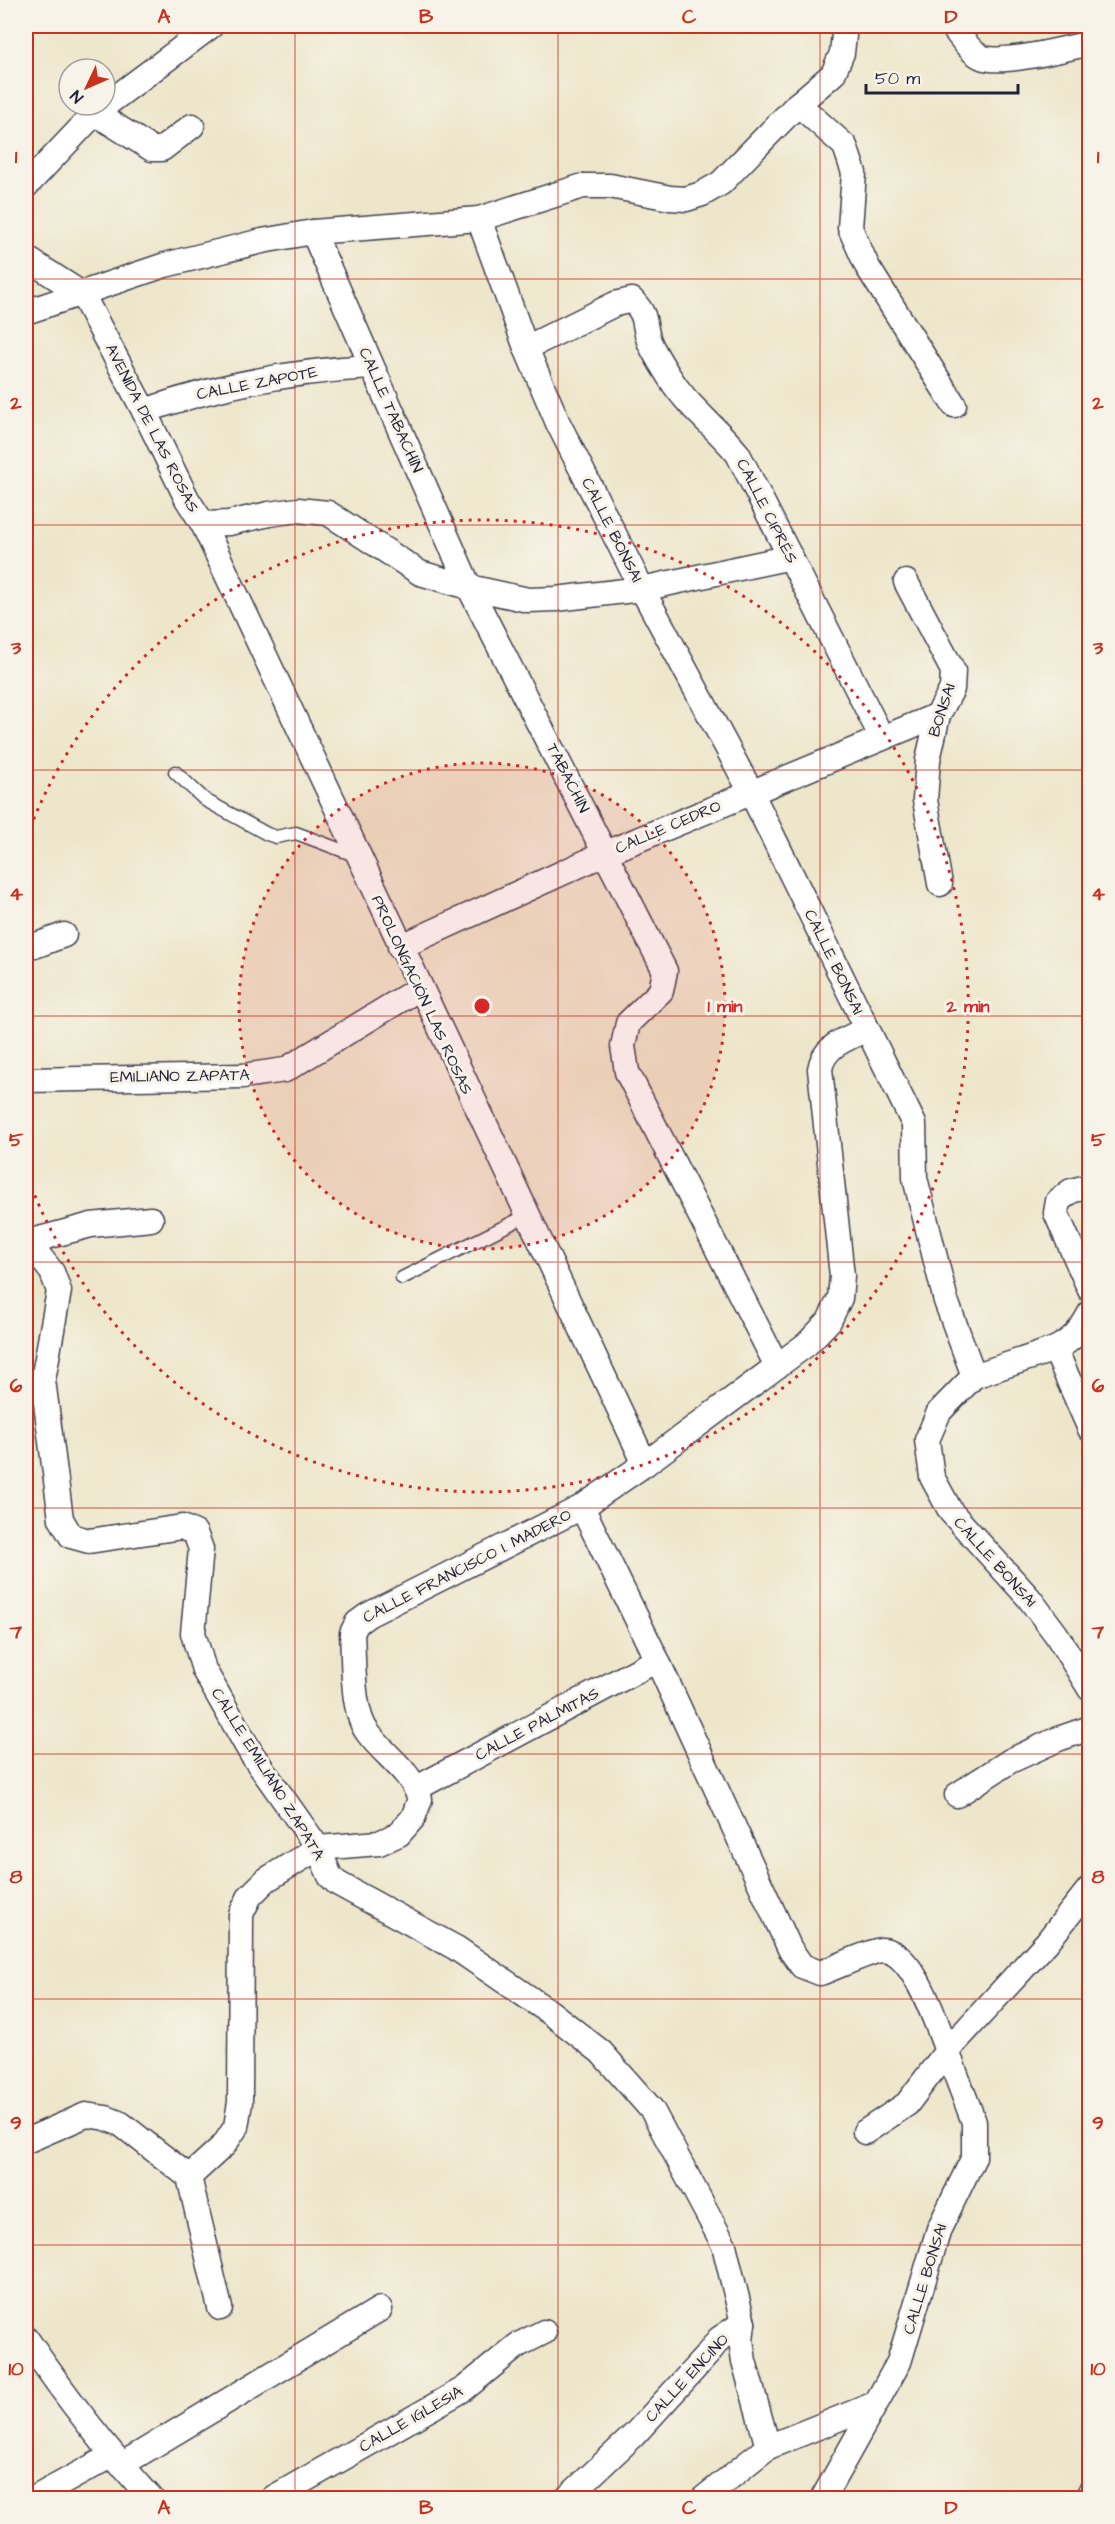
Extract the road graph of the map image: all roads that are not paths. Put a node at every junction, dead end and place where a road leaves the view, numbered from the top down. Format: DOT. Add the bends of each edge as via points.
graph roads {
  1 [pos="211,26"];
  2 [pos="952,26"];
  3 [pos="843,30"];
  4 [pos="1089,43"];
  5 [pos="117,96"];
  6 [pos="798,104"];
  7 [pos="91,117"];
  8 [pos="101,117"];
  9 [pos="192,126"];
  10 [pos="26,186"];
  11 [pos="479,219"];
  12 [pos="313,232"];
  13 [pos="26,258"];
  14 [pos="82,294"];
  15 [pos="26,312"];
  16 [pos="526,348"];
  17 [pos="371,367"];
  18 [pos="954,405"];
  19 [pos="144,411"];
  20 [pos="203,524"];
  21 [pos="791,557"];
  22 [pos="906,582"];
  23 [pos="469,587"];
  24 [pos="642,589"];
  25 [pos="938,715"];
  26 [pos="882,738"];
  27 [pos="175,772"];
  28 [pos="752,792"];
  29 [pos="606,853"];
  30 [pos="357,856"];
  31 [pos="940,884"];
  32 [pos="64,935"];
  33 [pos="26,945"];
  34 [pos="400,947"];
  35 [pos="420,988"];
  36 [pos="867,1029"];
  37 [pos="26,1080"];
  38 [pos="1089,1186"];
  39 [pos="526,1216"];
  40 [pos="152,1219"];
  41 [pos="27,1240"];
  42 [pos="402,1278"];
  43 [pos="1089,1290"];
  44 [pos="1087,1326"];
  45 [pos="1055,1348"];
  46 [pos="777,1366"];
  47 [pos="974,1376"];
  48 [pos="1089,1429"];
  49 [pos="645,1464"];
  50 [pos="582,1507"];
  51 [pos="657,1660"];
  52 [pos="1089,1689"];
  53 [pos="1089,1728"];
  54 [pos="417,1788"];
  55 [pos="957,1795"];
  56 [pos="318,1848"];
  57 [pos="1089,1888"];
  58 [pos="947,2051"];
  59 [pos="865,2132"];
  60 [pos="26,2141"];
  61 [pos="189,2177"];
  62 [pos="220,2308"];
  63 [pos="380,2309"];
  64 [pos="742,2323"];
  65 [pos="544,2331"];
  66 [pos="26,2338"];
  67 [pos="34,2368"];
  68 [pos="875,2404"];
  69 [pos="768,2447"];
  70 [pos="117,2460"];
  71 [pos="1089,2492"];
  72 [pos="35,2499"];
  73 [pos="152,2499"];
  74 [pos="273,2499"];
  75 [pos="567,2499"];
  76 [pos="704,2499"];
  77 [pos="823,2499"];
  78 [pos="1088,2499"];
  1 -- 5 [label="street"];
  2 -- 4 [label="street" via="982,57 1003,60"];
  3 -- 6 [label="street" via="842,53 833,74"];
  6 -- 11 [label="street" via="721,183 702,194 670,198 610,186 583,186"];
  6 -- 18 [label="street" via="845,146 854,173 850,228 867,266"];
  7 -- 10 [label="street"];
  8 -- 9 [label="street" via="152,149 162,149"];
  11 -- 12 [label="street"];
  11 -- 16 [label="street, CALLE BONSAI"];
  12 -- 14 [label="street" via="174,262"];
  12 -- 17 [label="street, CALLE TABACHÍN"];
  13 -- 14 [label="street, AVENIDA DE LAS ROSAS"];
  14 -- 15 [label="street"];
  14 -- 19 [label="street, AVENIDA DE LAS ROSAS"];
  16 -- 21 [label="street, CALLE CIPRÉS" via="615,303 632,300 644,312 649,342 671,379 738,454"];
  16 -- 24 [label="street, CALLE BONSAI" via="558,423"];
  17 -- 19 [label="street, CALLE ZAPOTE" via="254,380"];
  17 -- 23 [label="street, CALLE TABACHÍN"];
  19 -- 20 [label="street, AVENIDA DE LAS ROSAS"];
  20 -- 23 [label="street, AVENIDA DE LAS ROSAS" via="298,510 328,513 420,573"];
  20 -- 30 [label="street, PROLONGACIÓN LAS ROSAS"];
  21 -- 24 [label="street, AVENIDA DE LAS ROSAS"];
  21 -- 26 [label="street, CALLE CIPRÉS"];
  22 -- 25 [label="street, BONSAI" via="953,671 952,689"];
  23 -- 24 [label="street, AVENIDA DE LAS ROSAS" via="528,600"];
  23 -- 29 [label="street, TABACHÍN"];
  24 -- 28 [label="street, CALLE BONSAI"];
  25 -- 26 [label="street, CALLE CEDRO"];
  25 -- 31 [label="street, BONSAI" via="928,760 925,800"];
  26 -- 28 [label="street, CALLE CEDRO"];
  27 -- 30 [label="lane" via="205,800 267,834 276,837 296,833"];
  28 -- 29 [label="street, CALLE CEDRO"];
  28 -- 36 [label="street, CALLE BONSAI"];
  29 -- 34 [label="street, CALLE CEDRO"];
  29 -- 46 [label="street, TABACHÍN" via="665,970 661,991 628,1023 623,1046 627,1072"];
  30 -- 34 [label="street, PROLONGACIÓN LAS ROSAS"];
  32 -- 33 [label="street"];
  34 -- 35 [label="street, PROLONGACIÓN LAS ROSAS"];
  35 -- 37 [label="street, EMILIANO ZAPATA" via="285,1070 243,1076"];
  35 -- 39 [label="street, PROLONGACIÓN LAS ROSAS"];
  36 -- 46 [label="street, CALLE FRANCISCO I. MADERO" via="827,1050 820,1069 842,1276 840,1298 829,1321"];
  36 -- 47 [label="street, CALLE BONSAI" via="914,1124 915,1178 946,1301"];
  38 -- 43 [label="street" via="1071,1191 1058,1201 1056,1213"];
  39 -- 42 [label="lane"];
  39 -- 49 [label="street, PROLONGACIÓN LAS ROSAS"];
  40 -- 41 [label="street" via="91,1225"];
  41 -- 56 [label="street, CALLE EMILIANO ZAPATA" via="52,1272 60,1291 43,1380 61,1519 71,1536 89,1541 182,1527 195,1533 201,1549 193,1633 204,1670 251,1753"];
  44 -- 45 [label="street"];
  45 -- 47 [label="street"];
  45 -- 48 [label="street"];
  46 -- 49 [label="street, CALLE FRANCISCO I. MADERO"];
  47 -- 52 [label="street, CALLE BONSAI" via="939,1412 927,1440 932,1477 951,1512 1029,1598"];
  49 -- 50 [label="street, CALLE FRANCISCO I. MADERO"];
  50 -- 51 [label="street, CALLE BONSAI"];
  50 -- 54 [label="street, CALLE FRANCISCO I. MADERO" via="357,1623 352,1633 359,1718"];
  51 -- 54 [label="street, CALLE PALMITAS"];
  51 -- 58 [label="street, CALLE BONSAI" via="790,1949 802,1966 820,1973 881,1950 901,1956 915,1975"];
  53 -- 55 [label="street" via="1010,1761"];
  54 -- 56 [label="street" via="420,1798 413,1818 399,1834 379,1843"];
  56 -- 61 [label="street" via="266,1881 250,1896 242,1914 240,2102 236,2127 224,2145"];
  56 -- 64 [label="street, CALLE EMILIANO ZAPATA" via="337,1884 456,1948 551,2013 592,2045 627,2080 652,2110 724,2245"];
  57 -- 58 [label="street" via="1047,1942"];
  58 -- 59 [label="street" via="907,2104"];
  58 -- 68 [label="street, CALLE BONSAI" via="974,2122 974,2157 939,2229 899,2362"];
  60 -- 61 [label="street" via="86,2115 106,2118 121,2124"];
  61 -- 62 [label="street"];
  63 -- 70 [label="street"];
  64 -- 69 [label="street, CALLE EMILIANO ZAPATA" via="744,2361"];
  64 -- 75 [label="street, CALLE ENCINO" via="719,2339 634,2435"];
  65 -- 74 [label="street, CALLE IGLESIA" via="518,2345 464,2389"];
  66 -- 67 [label="street"];
  67 -- 70 [label="street" via="65,2395"];
  68 -- 69 [label="street"];
  68 -- 77 [label="street, CALLE BONSAI"];
  69 -- 76 [label="street"];
  70 -- 72 [label="street"];
  70 -- 73 [label="street"];
  71 -- 78 [label="street"];
}
